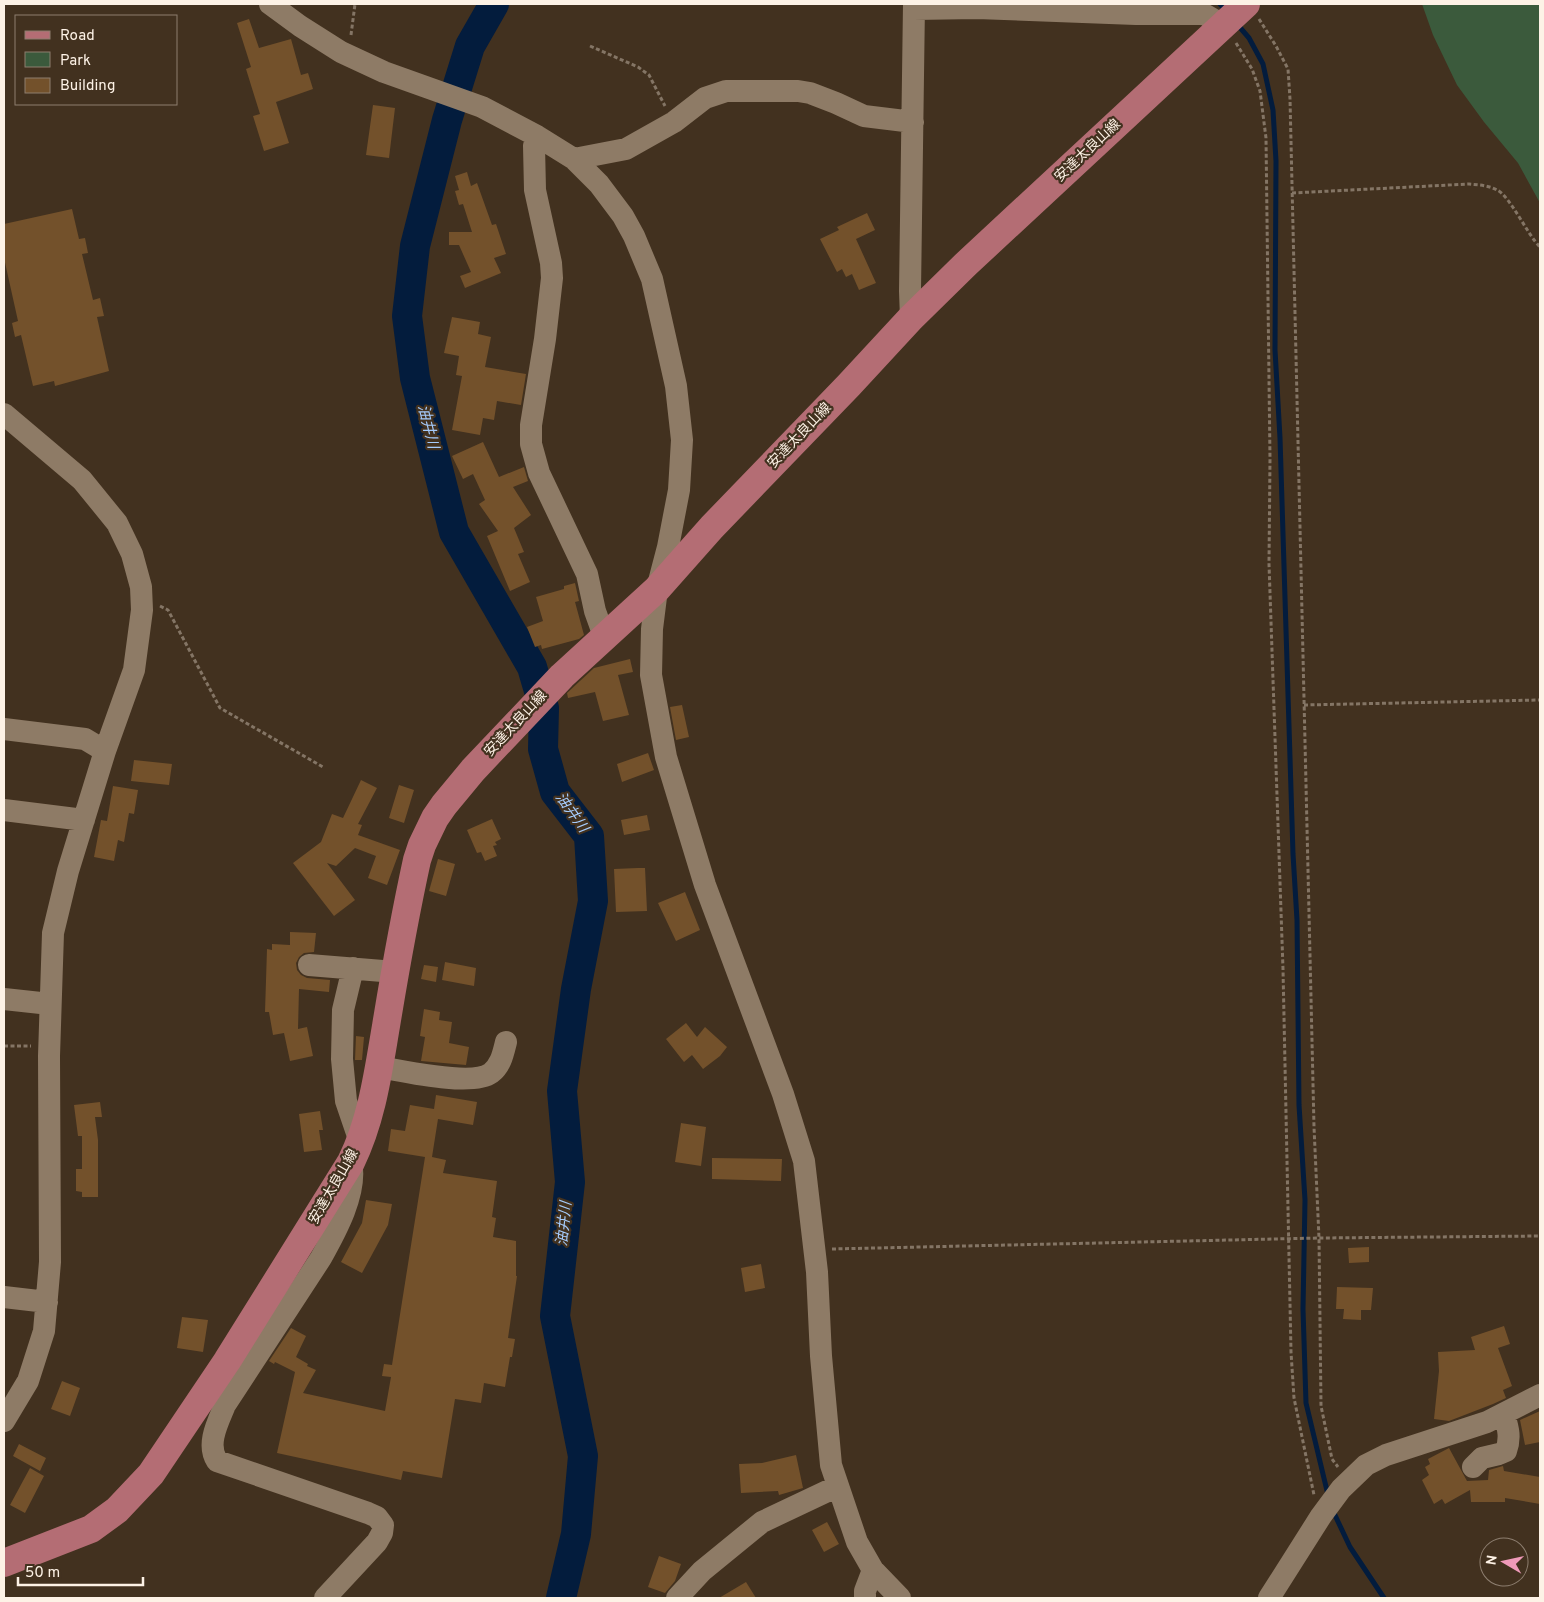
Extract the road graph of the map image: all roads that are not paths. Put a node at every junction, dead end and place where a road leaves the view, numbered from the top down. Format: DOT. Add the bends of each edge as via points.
graph roads {
  1 [pos="270,4"];
  2 [pos="914,6"];
  3 [pos="1238,16"];
  4 [pos="913,122"];
  5 [pos="537,136"];
  6 [pos="574,159"];
  7 [pos="911,318"];
  8 [pos="4,414"];
  9 [pos="657,588"];
  10 [pos="604,636"];
  11 [pos="4,730"];
  12 [pos="105,751"];
  13 [pos="4,810"];
  14 [pos="84,820"];
  15 [pos="308,964"];
  16 [pos="353,968"];
  17 [pos="395,972"];
  18 [pos="4,999"];
  19 [pos="50,1004"];
  20 [pos="506,1042"];
  21 [pos="379,1067"];
  22 [pos="356,1152"];
  23 [pos="4,1297"];
  24 [pos="47,1302"];
  25 [pos="1540,1395"];
  26 [pos="1504,1414"];
  27 [pos="4,1421"];
  28 [pos="1473,1467"];
  29 [pos="838,1486"];
  30 [pos="4,1562"];
  31 [pos="874,1570"];
  32 [pos="325,1598"];
  33 [pos="677,1598"];
  34 [pos="865,1598"];
  35 [pos="900,1598"];
  36 [pos="1269,1598"];
  1 -- 5 [label="street" via="348,55 384,72 482,108"];
  2 -- 3 [label="street"];
  2 -- 4 [label="street"];
  3 -- 7 [label="main road, 安達太良山線"];
  4 -- 6 [label="street" via="864,116 798,91 726,91 705,98 674,122 626,149"];
  4 -- 7 [label="street"];
  5 -- 6 [label="street"];
  5 -- 10 [label="street" via="534,146 535,190 552,278 531,444 540,473 587,574"];
  6 -- 9 [label="street" via="614,202 634,236 652,279 676,386 682,440 679,490"];
  7 -- 9 [label="main road, 安達太良山線"];
  8 -- 12 [label="street" via="82,480 117,523 132,554 142,597 134,670"];
  9 -- 10 [label="main road, 安達太良山線"];
  9 -- 29 [label="street" via="652,629 652,675 666,757 705,885 783,1094 801,1153 810,1207 830,1455"];
  10 -- 17 [label="main road, 安達太良山線" via="507,734 435,818 422,845"];
  11 -- 12 [label="street" via="85,739"];
  12 -- 14 [label="street"];
  13 -- 14 [label="street"];
  14 -- 19 [label="street" via="53,933"];
  15 -- 16 [label="street"];
  16 -- 17 [label="street"];
  16 -- 22 [label="street" via="343,1010 342,1059"];
  17 -- 21 [label="main road, 安達太良山線"];
  18 -- 19 [label="street"];
  19 -- 24 [label="street" via="50,1262"];
  20 -- 21 [label="street" via="501,1062 490,1074 478,1078 457,1079"];
  21 -- 22 [label="main road, 安達太良山線" via="372,1103"];
  22 -- 30 [label="main road, 安達太良山線" via="227,1361 151,1474 118,1510 91,1529"];
  22 -- 32 [label="street" via="353,1181 332,1239 224,1405 212,1445 217,1461 368,1513 383,1525 377,1542"];
  23 -- 24 [label="street"];
  24 -- 27 [label="street" via="44,1331 28,1381"];
  25 -- 26 [label="street"];
  26 -- 28 [label="street" via="1509,1430 1506,1451 1482,1458"];
  26 -- 36 [label="street" via="1366,1465 1320,1517"];
  29 -- 31 [label="street" via="857,1542"];
  29 -- 33 [label="street" via="762,1522 702,1571"];
  31 -- 34 [label="street"];
  31 -- 35 [label="street"];
}
